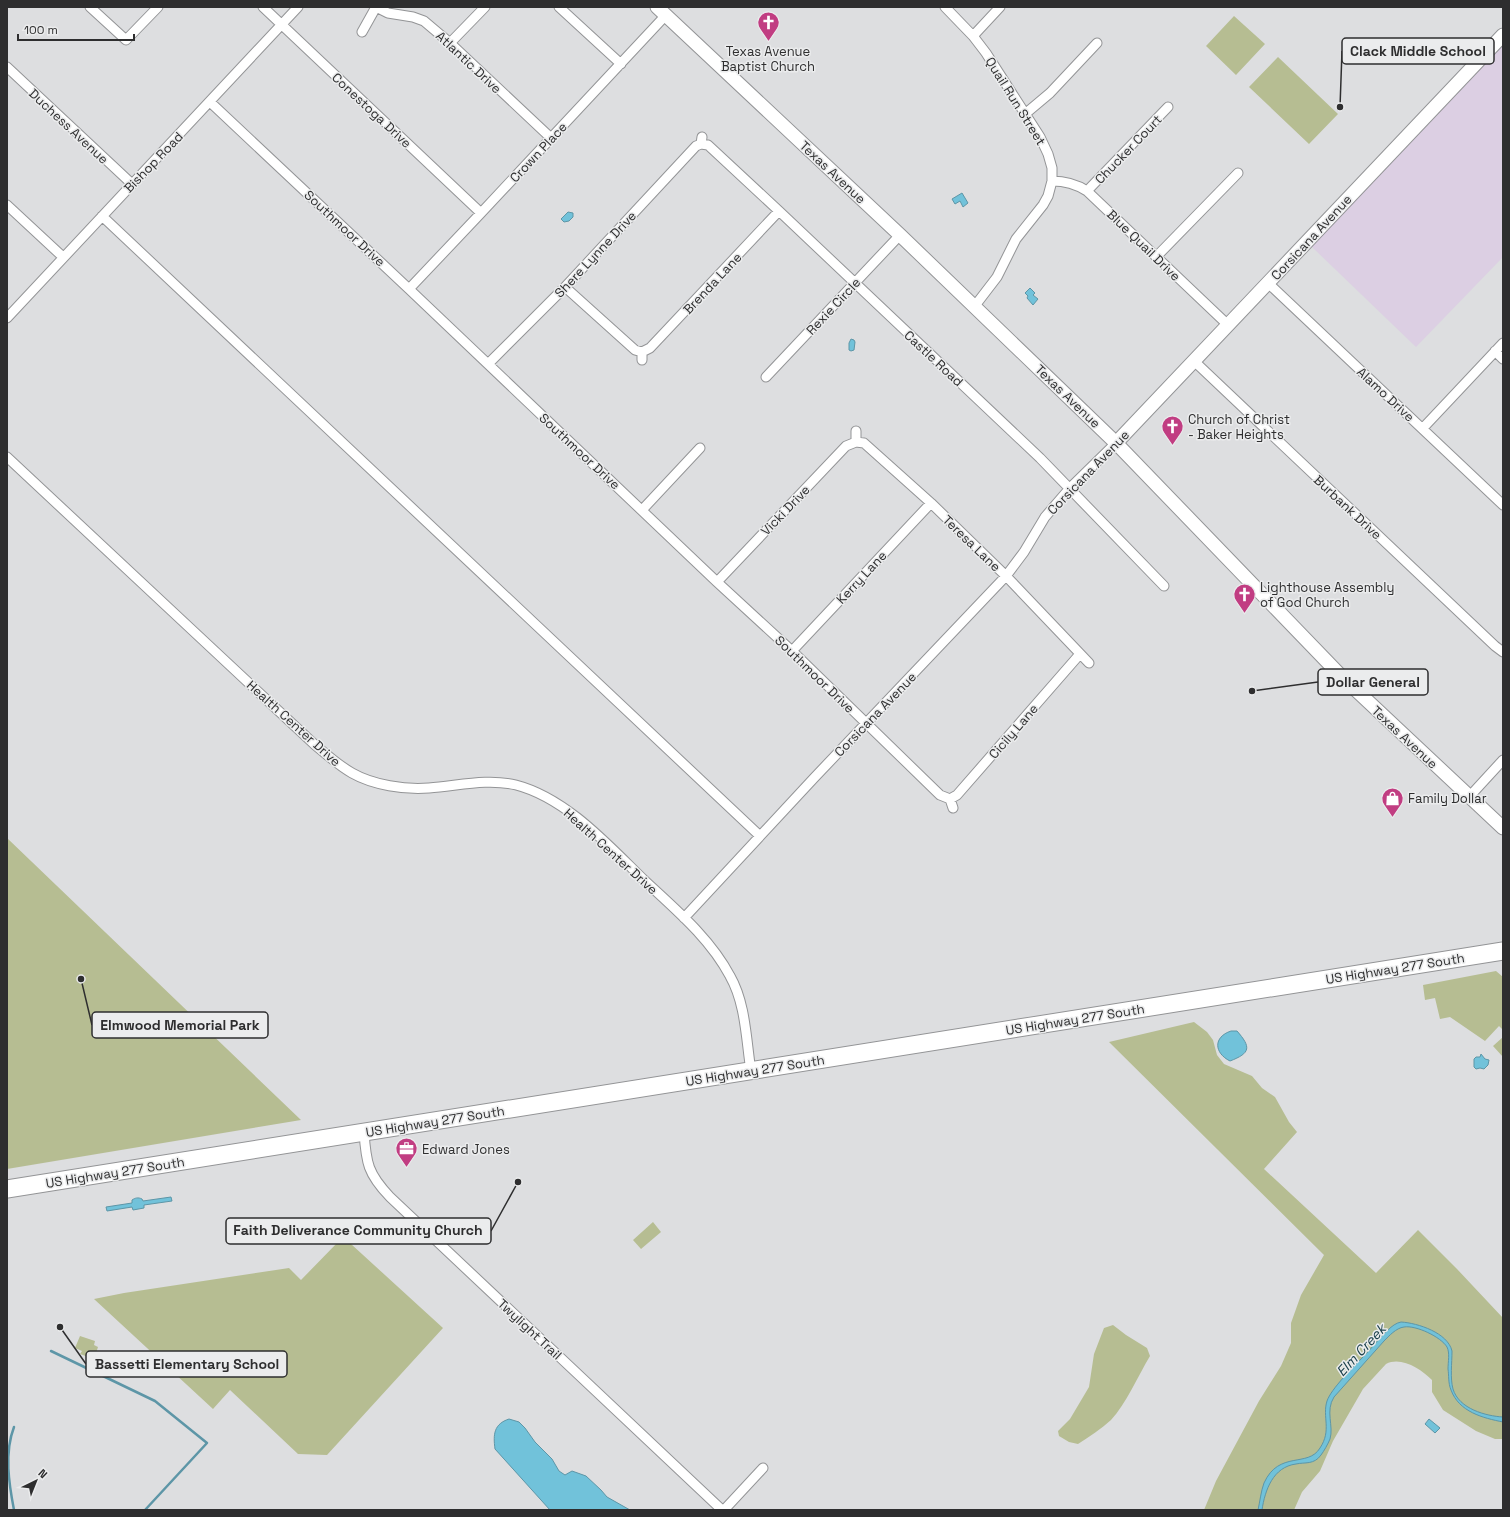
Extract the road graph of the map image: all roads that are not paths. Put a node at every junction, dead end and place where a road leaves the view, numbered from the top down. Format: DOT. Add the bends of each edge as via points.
graph roads {
  1 [pos="90,7"];
  2 [pos="158,7"];
  3 [pos="263,7"];
  4 [pos="298,7"];
  5 [pos="376,7"];
  6 [pos="484,7"];
  7 [pos="560,7"];
  8 [pos="945,7"];
  9 [pos="1000,7"];
  10 [pos="662,11"];
  11 [pos="282,25"];
  12 [pos="362,32"];
  13 [pos="1503,35"];
  14 [pos="973,36"];
  15 [pos="450,43"];
  16 [pos="1097,43"];
  17 [pos="621,64"];
  18 [pos="7,67"];
  19 [pos="210,102"];
  20 [pos="1168,106"];
  21 [pos="1025,114"];
  22 [pos="551,138"];
  23 [pos="701,140"];
  24 [pos="1238,173"];
  25 [pos="1052,181"];
  26 [pos="132,184"];
  27 [pos="1087,191"];
  28 [pos="7,205"];
  29 [pos="779,211"];
  30 [pos="481,213"];
  31 [pos="102,216"];
  32 [pos="900,235"];
  33 [pos="63,257"];
  34 [pos="1156,257"];
  35 [pos="855,283"];
  36 [pos="1268,283"];
  37 [pos="565,287"];
  38 [pos="409,289"];
  39 [pos="974,307"];
  40 [pos="7,318"];
  41 [pos="1228,325"];
  42 [pos="1503,343"];
  43 [pos="1495,351"];
  44 [pos="1503,358"];
  45 [pos="1194,361"];
  46 [pos="488,364"];
  47 [pos="766,377"];
  48 [pos="1422,428"];
  49 [pos="856,431"];
  50 [pos="856,442"];
  51 [pos="1116,442"];
  52 [pos="700,448"];
  53 [pos="7,457"];
  54 [pos="1070,488"];
  55 [pos="930,503"];
  56 [pos="1503,505"];
  57 [pos="642,510"];
  58 [pos="1006,576"];
  59 [pos="717,582"];
  60 [pos="1164,586"];
  61 [pos="792,651"];
  62 [pos="1503,652"];
  63 [pos="1080,654"];
  64 [pos="1089,663"];
  65 [pos="866,723"];
  66 [pos="1503,760"];
  67 [pos="1469,797"];
  68 [pos="952,803"];
  69 [pos="1503,828"];
  70 [pos="760,836"];
  71 [pos="684,918"];
  72 [pos="1503,951"];
  73 [pos="751,1071"];
  74 [pos="364,1132"];
  75 [pos="7,1189"];
  76 [pos="763,1468"];
  77 [pos="723,1510"];
  1 -- 2 [label="street" via="126,40"];
  3 -- 11 [label="street, Conestoga Drive"];
  4 -- 11 [label="street, Bishop Road"];
  5 -- 12 [label="street"];
  5 -- 15 [label="street, Atlantic Drive" via="388,13 424,21"];
  6 -- 15 [label="street"];
  7 -- 17 [label="street"];
  8 -- 14 [label="street, Quail Run Street"];
  9 -- 14 [label="street"];
  10 -- 17 [label="street, Crown Place"];
  10 -- 32 [label="street, Texas Avenue"];
  11 -- 19 [label="street, Bishop Road"];
  11 -- 30 [label="street, Conestoga Drive"];
  13 -- 36 [label="street, Corsicana Avenue"];
  14 -- 21 [label="street, Quail Run Street"];
  15 -- 22 [label="street, Atlantic Drive"];
  16 -- 21 [label="street" via="1050,93"];
  17 -- 22 [label="street, Crown Place"];
  18 -- 26 [label="street, Duchess Avenue"];
  19 -- 26 [label="street, Bishop Road"];
  19 -- 38 [label="street, Southmoor Drive"];
  20 -- 27 [label="street, Chucker Court"];
  21 -- 25 [label="street, Quail Run Street" via="1048,154"];
  22 -- 30 [label="street, Crown Place"];
  23 -- 29 [label="street, Castle Road"];
  23 -- 37 [label="street, Shere Lynne Drive"];
  24 -- 34 [label="street"];
  25 -- 27 [label="street, Blue Quail Drive" via="1062,181"];
  25 -- 39 [label="street, Quail Run Street" via="1043,205 1016,239 997,277"];
  26 -- 31 [label="street, Bishop Road"];
  27 -- 34 [label="street, Blue Quail Drive"];
  28 -- 33 [label="street"];
  29 -- 35 [label="street, Castle Road"];
  29 -- 37 [label="street, Brenda Lane" via="642,356"];
  30 -- 38 [label="street, Crown Place"];
  31 -- 33 [label="street, Bishop Road"];
  31 -- 70 [label="street"];
  32 -- 35 [label="street, Rexie Circle"];
  32 -- 39 [label="street, Texas Avenue"];
  33 -- 40 [label="street, Bishop Road"];
  34 -- 41 [label="street, Blue Quail Drive"];
  35 -- 47 [label="street, Rexie Circle"];
  35 -- 54 [label="street, Castle Road"];
  36 -- 41 [label="street, Corsicana Avenue"];
  36 -- 48 [label="street, Alamo Drive"];
  37 -- 46 [label="street, Shere Lynne Drive"];
  38 -- 46 [label="street, Southmoor Drive"];
  39 -- 51 [label="street, Texas Avenue"];
  41 -- 45 [label="street, Corsicana Avenue"];
  42 -- 43 [label="street"];
  43 -- 44 [label="street"];
  43 -- 48 [label="street"];
  45 -- 51 [label="street, Corsicana Avenue"];
  45 -- 62 [label="street, Burbank Drive"];
  46 -- 57 [label="street, Southmoor Drive"];
  48 -- 56 [label="street, Alamo Drive"];
  49 -- 50 [label="street"];
  50 -- 55 [label="street, Teresa Lane" via="864,443"];
  50 -- 59 [label="street, Vicki Drive" via="846,446"];
  51 -- 54 [label="street, Corsicana Avenue"];
  51 -- 67 [label="street, Texas Avenue" via="1341,676"];
  52 -- 57 [label="street"];
  53 -- 71 [label="street, Health Center Drive" via="332,760 353,774 399,788 493,783 515,785 538,793 594,833"];
  54 -- 58 [label="street, Corsicana Avenue" via="1045,517"];
  54 -- 60 [label="street, Castle Road"];
  55 -- 58 [label="street, Teresa Lane"];
  55 -- 61 [label="street, Kerry Lane"];
  57 -- 59 [label="street, Southmoor Drive"];
  58 -- 63 [label="street, Teresa Lane"];
  58 -- 65 [label="street, Corsicana Avenue"];
  59 -- 61 [label="street, Southmoor Drive"];
  61 -- 65 [label="street, Southmoor Drive"];
  63 -- 64 [label="street, Teresa Lane"];
  63 -- 68 [label="street, Cicily Lane"];
  65 -- 68 [label="street, Southmoor Drive" via="940,795"];
  65 -- 70 [label="street, Corsicana Avenue"];
  66 -- 67 [label="street"];
  67 -- 69 [label="street, Texas Avenue"];
  70 -- 71 [label="street, Corsicana Avenue"];
  71 -- 73 [label="street, Health Center Drive" via="705,939 731,978 739,997"];
  72 -- 73 [label="highway, US Highway 277 South"];
  73 -- 74 [label="highway, US Highway 277 South"];
  74 -- 75 [label="highway, US Highway 277 South"];
  74 -- 77 [label="street, Twylight Trail" via="366,1157 378,1185"];
  76 -- 77 [label="street"];
}
